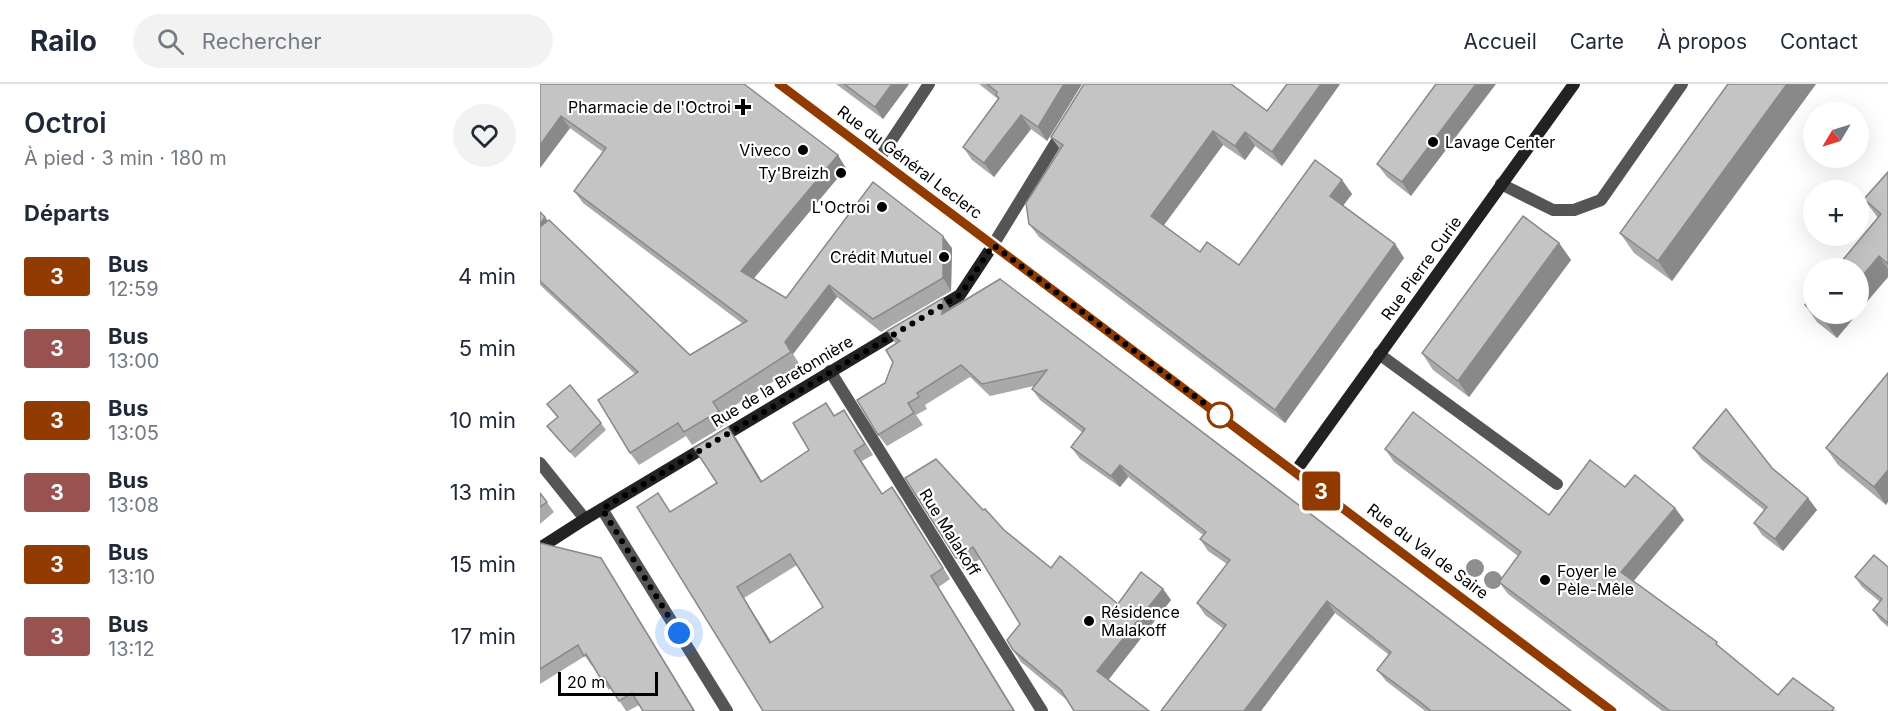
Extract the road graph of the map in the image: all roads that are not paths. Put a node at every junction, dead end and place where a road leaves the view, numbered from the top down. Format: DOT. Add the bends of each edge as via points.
graph roads {
  1 [pos="779,84"];
  2 [pos="929,84"];
  3 [pos="1574,84"];
  4 [pos="1682,84"];
  5 [pos="1068,124"];
  6 [pos="879,159"];
  7 [pos="1501,184"];
  8 [pos="993,245"];
  9 [pos="1379,354"];
  10 [pos="830,371"];
  11 [pos="540,463"];
  12 [pos="1295,472"];
  13 [pos="1557,484"];
  14 [pos="602,509"];
  15 [pos="585,519"];
  16 [pos="540,548"];
  17 [pos="727,711"];
  18 [pos="1042,711"];
  19 [pos="1612,711"];
  1 -- 6 [label="main road, Rue du Général Leclerc"];
  2 -- 6 [label="street"];
  3 -- 7 [label="main road, Rue Pierre Curie"];
  4 -- 7 [label="street" via="1601,200 1574,210 1553,210"];
  5 -- 8 [label="street"];
  6 -- 8 [label="main road, Rue du Général Leclerc"];
  7 -- 9 [label="main road, Rue Pierre Curie"];
  8 -- 10 [label="main road, Rue de la Bretonnière" via="960,295"];
  8 -- 12 [label="main road, Rue du Val de Saire"];
  9 -- 12 [label="main road, Rue Pierre Curie"];
  9 -- 13 [label="street"];
  10 -- 14 [label="main road, Rue de la Bretonnière"];
  10 -- 18 [label="street, Rue Malakoff"];
  11 -- 15 [label="street"];
  12 -- 19 [label="main road, Rue du Val de Saire"];
  14 -- 15 [label="main road, Rue de la Bretonnière"];
  14 -- 17 [label="street"];
  15 -- 16 [label="main road, Rue de la Bretonnière"];
}
